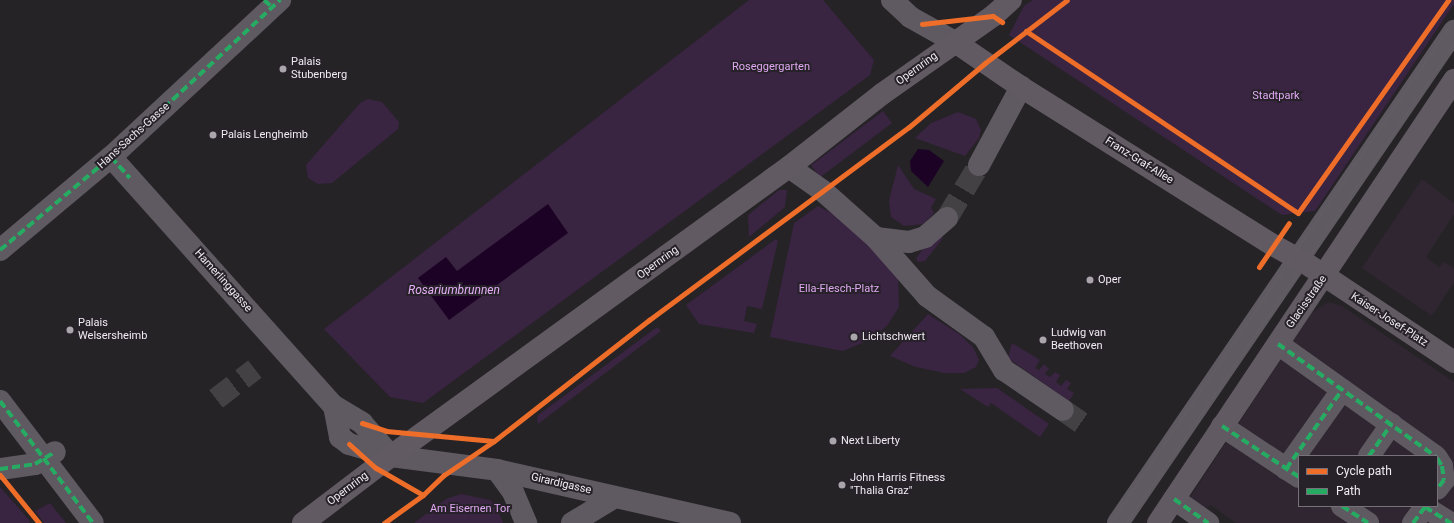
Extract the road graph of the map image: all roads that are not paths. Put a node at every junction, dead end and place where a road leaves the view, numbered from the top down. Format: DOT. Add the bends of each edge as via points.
graph roads {
  1 [pos="892,0"];
  2 [pos="1011,0"];
  3 [pos="270,6"];
  4 [pos="1454,31"];
  5 [pos="955,42"];
  6 [pos="1454,80"];
  7 [pos="1021,87"];
  8 [pos="111,157"];
  9 [pos="979,165"];
  10 [pos="789,167"];
  11 [pos="947,218"];
  12 [pos="876,238"];
  13 [pos="0,250"];
  14 [pos="1299,259"];
  15 [pos="1324,277"];
  16 [pos="1278,344"];
  17 [pos="1454,362"];
  18 [pos="1342,390"];
  19 [pos="0,401"];
  20 [pos="1063,410"];
  21 [pos="1391,424"];
  22 [pos="1222,426"];
  23 [pos="50,455"];
  24 [pos="1303,455"];
  25 [pos="1370,455"];
  26 [pos="1434,455"];
  27 [pos="391,456"];
  28 [pos="1438,460"];
  29 [pos="1298,463"];
  30 [pos="0,469"];
  31 [pos="497,470"];
  32 [pos="1292,473"];
  33 [pos="1438,488"];
  34 [pos="616,497"];
  35 [pos="1174,499"];
  36 [pos="1344,507"];
  37 [pos="1427,507"];
  38 [pos="93,523"];
  39 [pos="303,523"];
  40 [pos="526,523"];
  41 [pos="572,523"];
  42 [pos="730,523"];
  43 [pos="1118,523"];
  44 [pos="1158,523"];
  45 [pos="1208,523"];
  46 [pos="1368,523"];
  47 [pos="1451,523"];
  1 -- 5 [label="street" via="910,17"];
  2 -- 5 [label="main road, Opernring"];
  3 -- 8 [label="street, Hans-Sachs-Gasse"];
  4 -- 14 [label="street"];
  5 -- 7 [label="main road, Franz-Graf-Allee"];
  5 -- 10 [label="main road, Opernring" via="882,94"];
  6 -- 15 [label="main road, Glacisstraße"];
  7 -- 9 [label="street"];
  7 -- 14 [label="main road, Franz-Graf-Allee"];
  8 -- 13 [label="street, Hans-Sachs-Gasse"];
  8 -- 27 [label="street, Hamerlinggasse" via="334,406 362,423"];
  10 -- 12 [label="street" via="823,191"];
  10 -- 27 [label="main road, Opernring"];
  11 -- 12 [label="street" via="925,237 909,242"];
  12 -- 20 [label="street" via="927,296 984,337 1004,370"];
  14 -- 15 [label="main road, Franz-Graf-Allee"];
  14 -- 43 [label="street"];
  15 -- 16 [label="main road, Glacisstraße"];
  15 -- 17 [label="main road, Kaiser-Josef-Platz"];
  16 -- 18 [label="street"];
  16 -- 22 [label="main road, Glacisstraße"];
  18 -- 21 [label="street"];
  18 -- 24 [label="street"];
  19 -- 23 [label="street"];
  21 -- 25 [label="street"];
  21 -- 26 [label="street"];
  22 -- 32 [label="street"];
  22 -- 35 [label="main road, Glacisstraße"];
  23 -- 30 [label="street" via="35,464"];
  23 -- 38 [label="street"];
  27 -- 31 [label="street, Girardigasse"];
  27 -- 39 [label="main road, Opernring"];
  28 -- 33 [label="street" via="1442,466 1444,480"];
  29 -- 32 [label="street"];
  31 -- 34 [label="street, Girardigasse"];
  31 -- 40 [label="street" via="513,492"];
  34 -- 41 [label="street"];
  34 -- 42 [label="street, Girardigasse"];
  35 -- 44 [label="main road, Glacisstraße"];
  35 -- 45 [label="street"];
  36 -- 46 [label="street"];
  37 -- 47 [label="street"];
}
